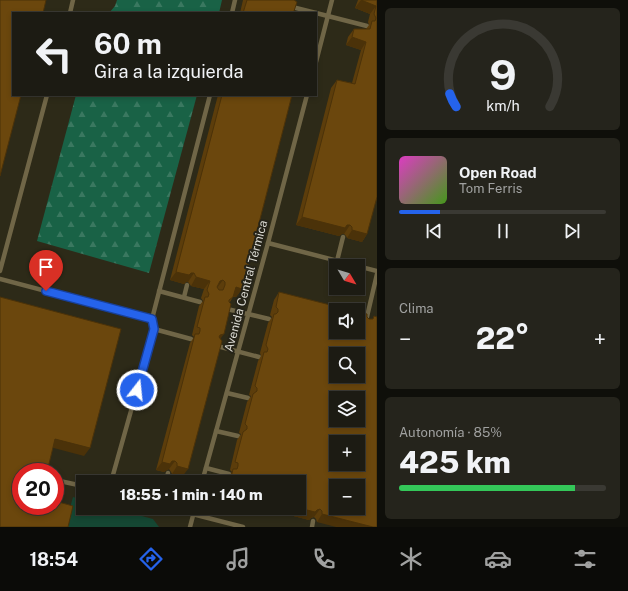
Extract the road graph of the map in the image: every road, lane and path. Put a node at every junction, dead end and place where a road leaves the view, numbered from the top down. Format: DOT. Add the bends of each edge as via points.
graph roads {
  1 [pos="73,0"];
  2 [pos="235,0"];
  3 [pos="332,0"];
  4 [pos="292,7"];
  5 [pos="70,12"];
  6 [pos="232,12"];
  7 [pos="312,12"];
  8 [pos="317,13"];
  9 [pos="328,16"];
  10 [pos="367,26"];
  11 [pos="317,58"];
  12 [pos="47,96"];
  13 [pos="210,96"];
  14 [pos="307,96"];
  15 [pos="343,237"];
  16 [pos="268,243"];
  17 [pos="333,259"];
  18 [pos="337,259"];
  19 [pos="365,268"];
  20 [pos="0,271"];
  21 [pos="377,271"];
  22 [pos="377,274"];
  23 [pos="0,280"];
  24 [pos="187,285"];
  25 [pos="159,291"];
  26 [pos="184,297"];
  27 [pos="200,302"];
  28 [pos="227,308"];
  29 [pos="249,314"];
  30 [pos="152,319"];
  31 [pos="269,320"];
  32 [pos="365,324"];
  33 [pos="154,329"];
  34 [pos="191,339"];
  35 [pos="217,346"];
  36 [pos="238,352"];
  37 [pos="259,357"];
  38 [pos="227,393"];
  39 [pos="248,398"];
  40 [pos="216,430"];
  41 [pos="238,436"];
  42 [pos="206,468"];
  43 [pos="229,474"];
  44 [pos="113,475"];
  45 [pos="204,475"];
  46 [pos="64,481"];
  47 [pos="76,484"];
  48 [pos="193,515"];
  49 [pos="197,515"];
  50 [pos="313,521"];
  51 [pos="190,527"];
  52 [pos="243,527"];
  53 [pos="312,527"];
  1 -- 5 [label="lane"];
  2 -- 6 [label="lane"];
  3 -- 9 [label="lane"];
  4 -- 7 [label="lane"];
  8 -- 9 [label="lane"];
  9 -- 10 [label="lane"];
  9 -- 11 [label="lane"];
  12 -- 20 [label="lane"];
  13 -- 25 [label="lane"];
  14 -- 16 [label="lane, Avenida Central Térmica"];
  15 -- 18 [label="lane"];
  16 -- 17 [label="lane"];
  16 -- 29 [label="lane, Avenida Central Térmica"];
  19 -- 21 [label="lane"];
  22 -- 32 [label="lane"];
  23 -- 30 [label="lane"];
  24 -- 26 [label="lane"];
  25 -- 26 [label="lane"];
  25 -- 30 [label="lane"];
  26 -- 27 [label="lane"];
  28 -- 29 [label="lane"];
  29 -- 31 [label="lane"];
  29 -- 36 [label="lane, Avenida Central Térmica"];
  30 -- 33 [label="lane"];
  33 -- 34 [label="lane"];
  33 -- 44 [label="lane"];
  35 -- 36 [label="lane"];
  36 -- 37 [label="lane"];
  36 -- 38 [label="lane, Avenida Central Térmica"];
  38 -- 39 [label="lane"];
  38 -- 40 [label="lane, Avenida Central Térmica"];
  40 -- 41 [label="lane"];
  40 -- 42 [label="lane, Avenida Central Térmica"];
  42 -- 43 [label="lane"];
  42 -- 45 [label="lane, Avenida Central Térmica"];
  46 -- 47 [label="lane"];
  48 -- 51 [label="lane"];
  49 -- 52 [label="lane"];
  50 -- 53 [label="lane"];
}
